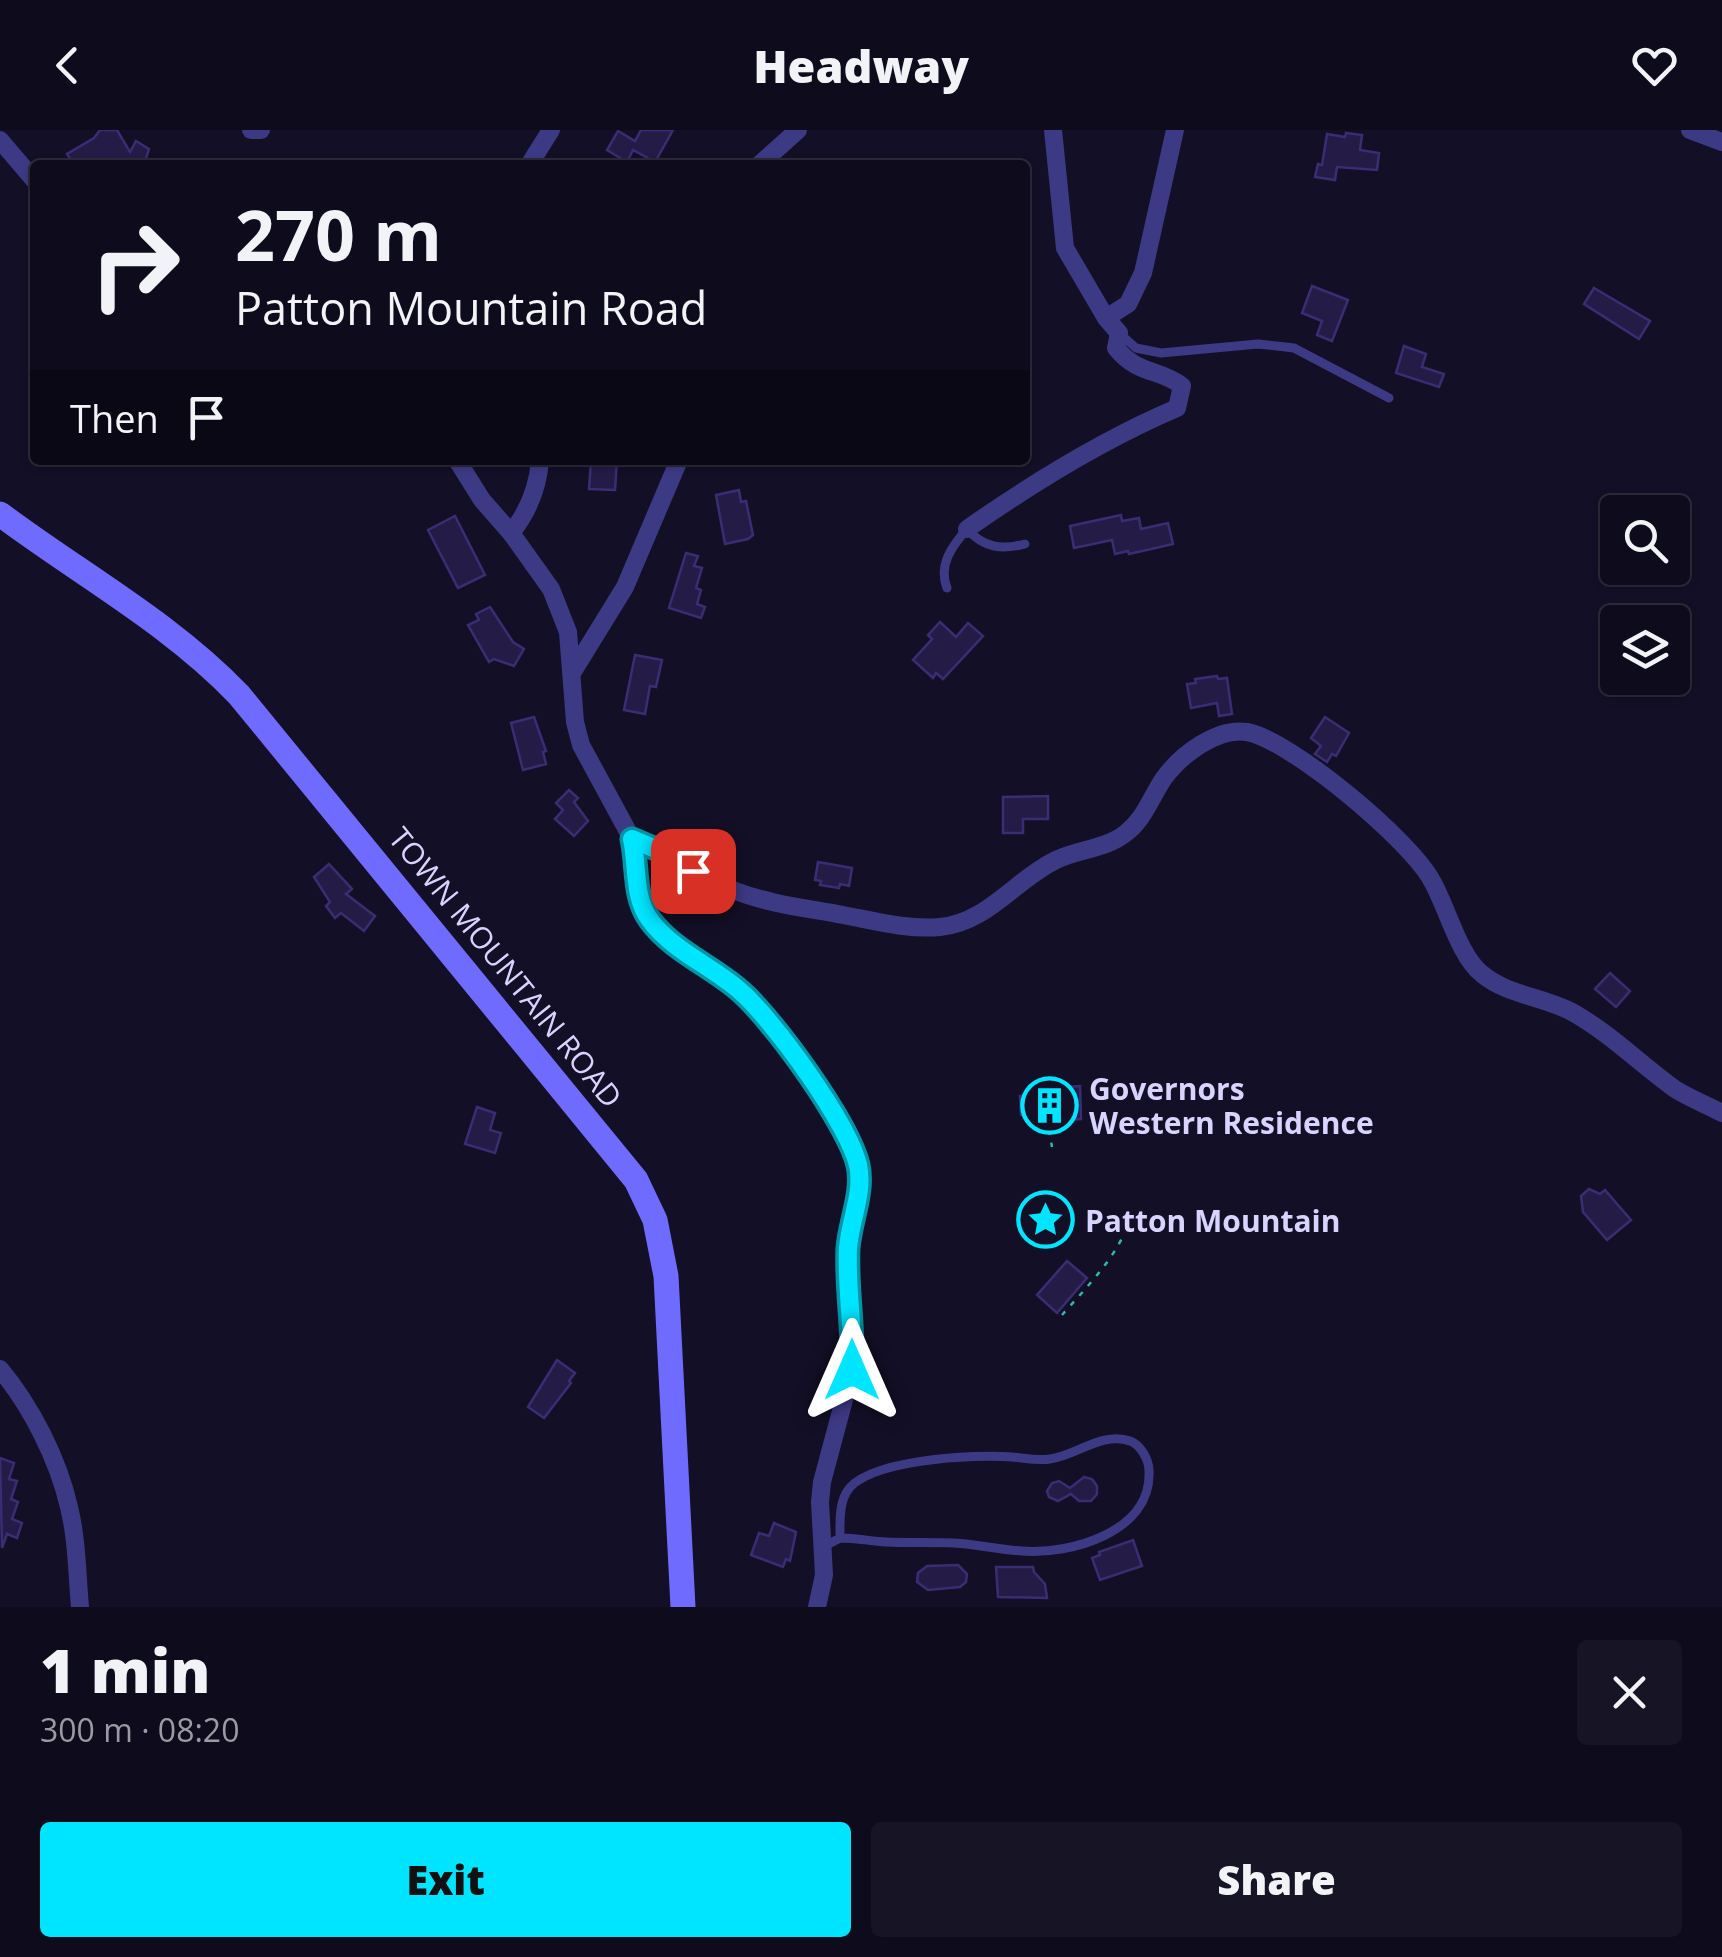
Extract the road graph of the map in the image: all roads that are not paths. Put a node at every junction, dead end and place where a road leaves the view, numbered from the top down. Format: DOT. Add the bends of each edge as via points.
graph roads {
  1 [pos="252,130"];
  2 [pos="261,130"];
  3 [pos="550,130"];
  4 [pos="798,130"];
  5 [pos="1053,130"];
  6 [pos="1175,130"];
  7 [pos="1690,130"];
  8 [pos="0,140"];
  9 [pos="1722,142"];
  10 [pos="532,160"];
  11 [pos="765,160"];
  12 [pos="30,174"];
  13 [pos="1106,318"];
  14 [pos="1119,333"];
  15 [pos="1390,398"];
  16 [pos="460,465"];
  17 [pos="540,465"];
  18 [pos="677,465"];
  19 [pos="0,514"];
  20 [pos="967,529"];
  21 [pos="511,533"];
  22 [pos="1025,544"];
  23 [pos="947,588"];
  24 [pos="571,674"];
  25 [pos="632,839"];
  26 [pos="1722,1113"];
  27 [pos="0,1369"];
  28 [pos="832,1542"];
  29 [pos="80,1607"];
  30 [pos="682,1607"];
  31 [pos="817,1607"];
  1 -- 2 [label="street"];
  3 -- 10 [label="street"];
  4 -- 11 [label="street"];
  5 -- 13 [label="street" via="1066,248"];
  6 -- 13 [label="street" via="1142,273 1128,304"];
  7 -- 9 [label="street"];
  8 -- 12 [label="street"];
  13 -- 14 [label="street"];
  14 -- 15 [label="lane" via="1136,348 1161,353 1258,344 1294,348"];
  14 -- 20 [label="street" via="1116,348 1130,362 1182,386 1178,408 1119,432"];
  16 -- 21 [label="street"];
  17 -- 21 [label="street"];
  18 -- 24 [label="street" via="625,587"];
  19 -- 30 [label="main road, TOWN MOUNTAIN ROAD" via="173,634 239,695 636,1180 655,1220 666,1276"];
  20 -- 22 [label="lane" via="1004,550"];
  20 -- 23 [label="lane" via="945,562"];
  21 -- 24 [label="street" via="551,588 568,632"];
  24 -- 25 [label="street" via="581,745"];
  25 -- 26 [label="street" via="762,900 942,927 972,918 1054,860 1127,833 1162,780 1201,746 1230,732 1256,734 1318,772 1390,830 1431,878 1480,973 1570,1011 1676,1089"];
  25 -- 28 [label="street" via="638,894 648,918 768,1020 804,1067 857,1161 848,1264 852,1370 820,1502"];
  27 -- 29 [label="street" via="60,1477 74,1534"];
  28 -- 28 [label="lane" via="957,1543 1023,1552 1064,1548 1102,1536 1133,1514 1147,1489 1148,1461 1137,1444 1121,1439 1050,1459 952,1459 894,1467 852,1485"];
  28 -- 31 [label="street"];
}
